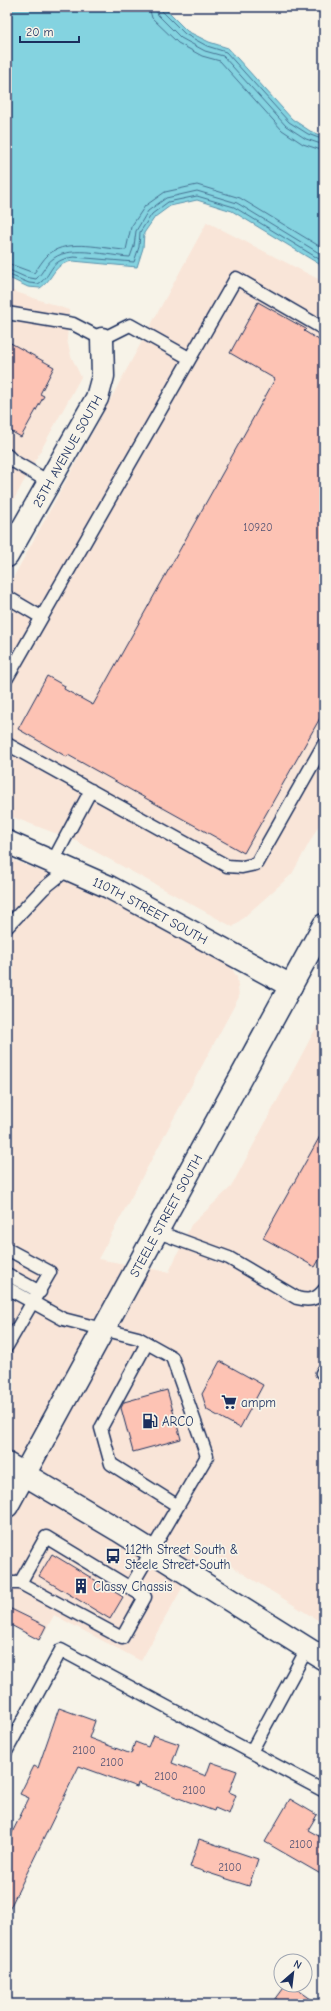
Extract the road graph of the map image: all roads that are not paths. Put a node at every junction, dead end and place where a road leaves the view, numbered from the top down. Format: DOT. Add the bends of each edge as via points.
graph roads {
  1 [pos="7,313"];
  2 [pos="324,329"];
  3 [pos="102,339"];
  4 [pos="189,358"];
  5 [pos="7,455"];
  6 [pos="49,482"];
  7 [pos="7,556"];
  8 [pos="7,597"];
  9 [pos="42,617"];
  10 [pos="7,678"];
  11 [pos="7,744"];
  12 [pos="324,744"];
  13 [pos="91,790"];
  14 [pos="7,842"];
  15 [pos="61,865"];
  16 [pos="324,925"];
  17 [pos="7,927"];
  18 [pos="291,986"];
  19 [pos="158,1232"];
  20 [pos="7,1249"];
  21 [pos="7,1274"];
  22 [pos="7,1288"];
  23 [pos="324,1290"];
  24 [pos="40,1292"];
  25 [pos="34,1303"];
  26 [pos="104,1330"];
  27 [pos="147,1343"];
  28 [pos="7,1346"];
  29 [pos="324,1370"];
  30 [pos="324,1374"];
  31 [pos="16,1469"];
  32 [pos="7,1506"];
  33 [pos="178,1506"];
  34 [pos="152,1551"];
  35 [pos="7,1583"];
  36 [pos="20,1583"];
  37 [pos="130,1588"];
  38 [pos="315,1654"];
  39 [pos="7,1750"];
  40 [pos="251,1752"];
  41 [pos="324,1792"];
  1 -- 3 [label="lane" via="73,324"];
  2 -- 4 [label="lane" via="236,278"];
  3 -- 4 [label="lane" via="130,325"];
  3 -- 6 [label="main road, 25TH AVENUE SOUTH" via="104,368 101,387 91,410"];
  4 -- 9 [label="lane"];
  5 -- 6 [label="lane" via="13,462"];
  6 -- 7 [label="main road, 25TH AVENUE SOUTH"];
  8 -- 9 [label="lane"];
  9 -- 10 [label="lane"];
  11 -- 13 [label="lane"];
  12 -- 13 [label="lane" via="256,864 242,867 227,866"];
  13 -- 15 [label="lane"];
  14 -- 15 [label="main road, 110TH STREET SOUTH"];
  15 -- 17 [label="lane" via="43,889"];
  15 -- 18 [label="main road, 110TH STREET SOUTH" via="109,887"];
  16 -- 18 [label="main road, STEELE STREET SOUTH"];
  18 -- 19 [label="main road, STEELE STREET SOUTH"];
  19 -- 23 [label="lane" via="229,1258 297,1298 316,1298"];
  19 -- 26 [label="main road, STEELE STREET SOUTH"];
  20 -- 24 [label="lane" via="50,1272"];
  21 -- 24 [label="lane"];
  22 -- 25 [label="lane"];
  24 -- 25 [label="lane"];
  25 -- 26 [label="lane" via="63,1319"];
  25 -- 28 [label="lane"];
  26 -- 27 [label="lane" via="138,1338"];
  26 -- 31 [label="main road, STEELE STREET SOUTH"];
  27 -- 33 [label="lane" via="172,1357 207,1456"];
  27 -- 33 [label="lane" via="101,1428 112,1464"];
  29 -- 30 [label="lane"];
  31 -- 32 [label="main road, STEELE STREET SOUTH"];
  31 -- 34 [label="main road"];
  33 -- 34 [label="lane"];
  34 -- 37 [label="lane"];
  34 -- 38 [label="main road"];
  35 -- 36 [label="lane"];
  36 -- 37 [label="lane" via="46,1537"];
  36 -- 37 [label="lane" via="122,1638 145,1597"];
  38 -- 40 [label="lane"];
  39 -- 40 [label="lane" via="60,1650"];
  40 -- 41 [label="lane"];
}
